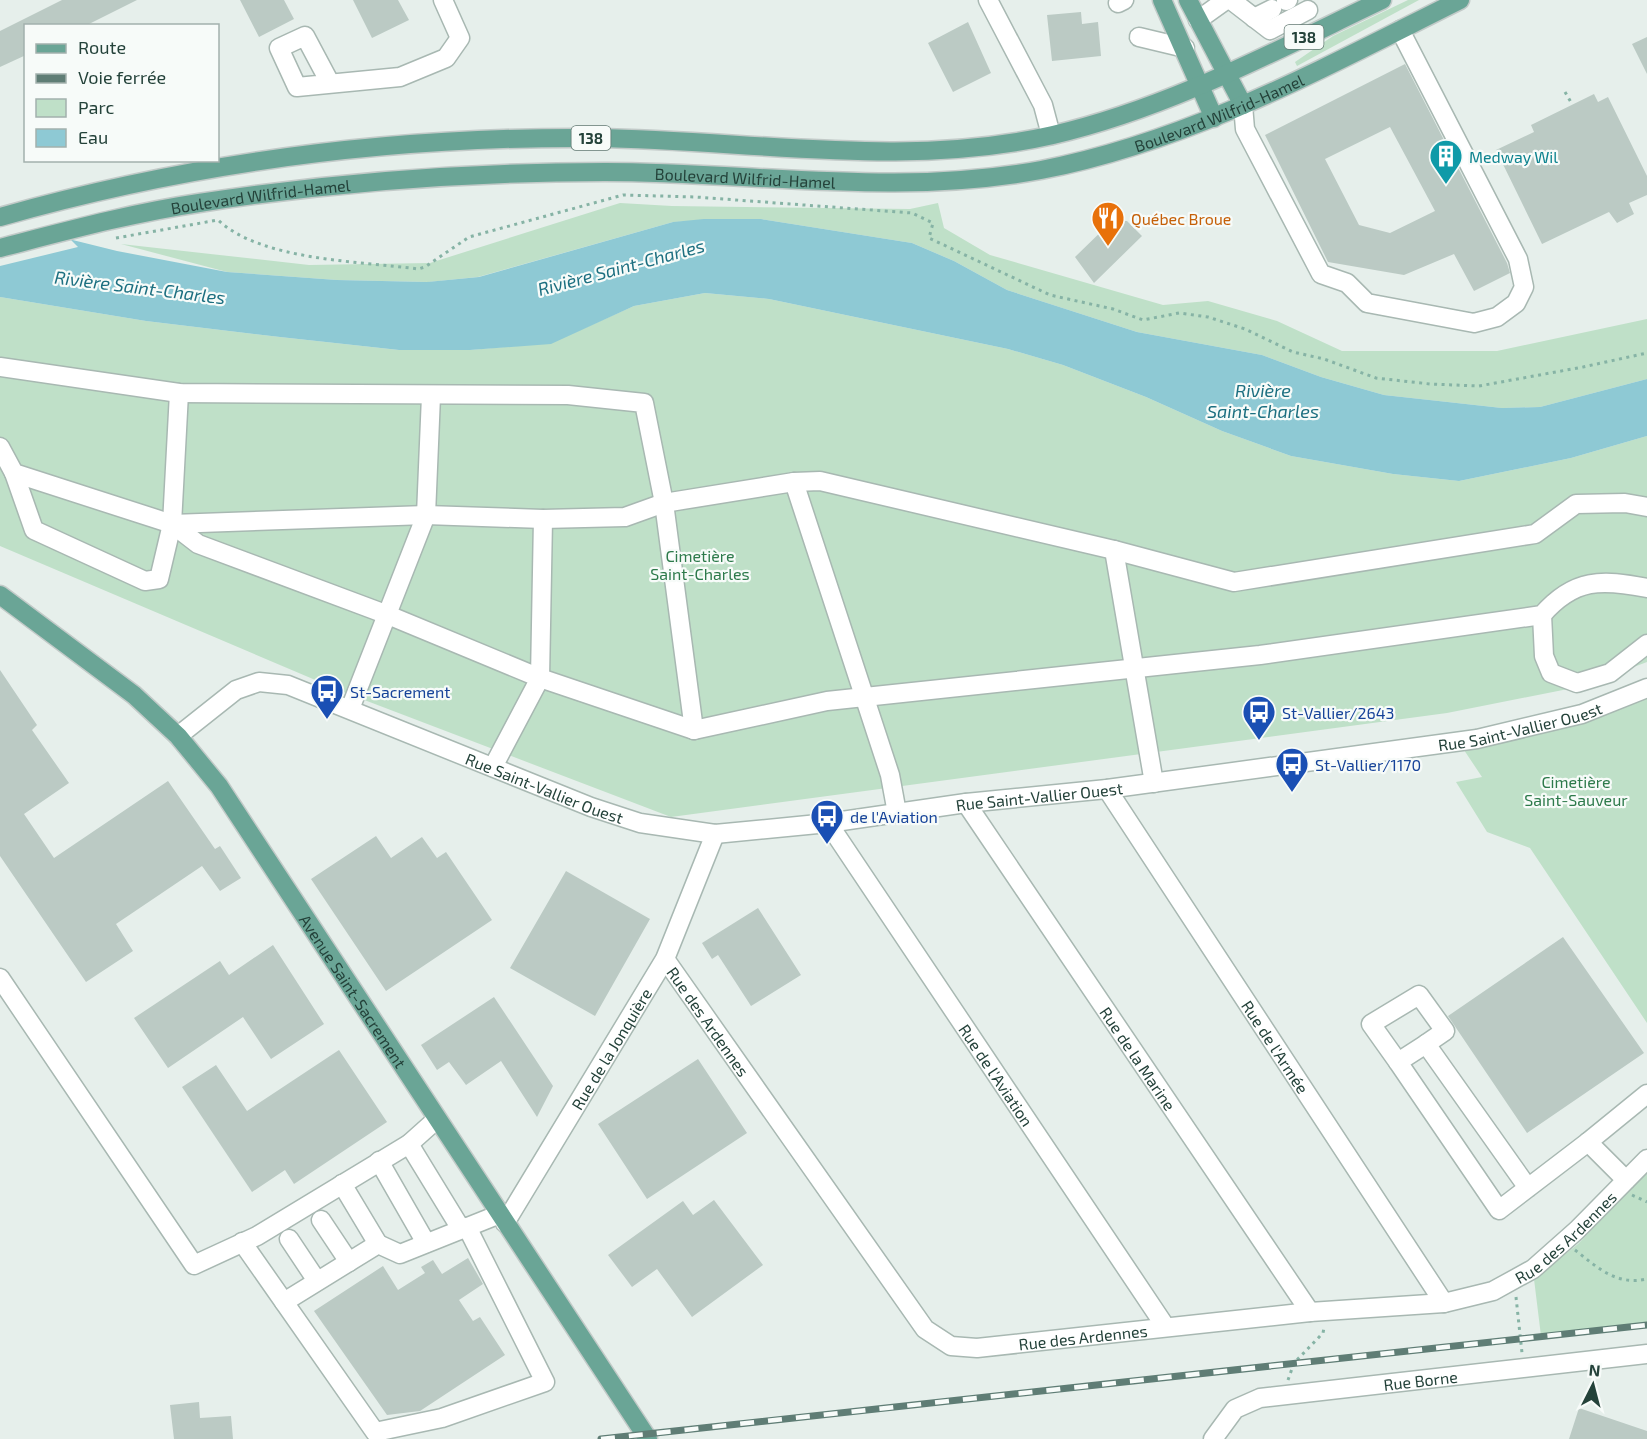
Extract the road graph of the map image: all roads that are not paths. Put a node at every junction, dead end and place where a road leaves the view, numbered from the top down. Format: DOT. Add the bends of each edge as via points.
graph roads {
  1 [pos="442,0"];
  2 [pos="988,0"];
  3 [pos="1162,0"];
  4 [pos="1188,0"];
  5 [pos="1382,0"];
  6 [pos="1460,0"];
  7 [pos="1235,1"];
  8 [pos="1291,4"];
  9 [pos="1254,18"];
  10 [pos="1198,20"];
  11 [pos="1319,30"];
  12 [pos="1400,30"];
  13 [pos="1139,37"];
  14 [pos="1185,48"];
  15 [pos="1226,74"];
  16 [pos="330,83"];
  17 [pos="1200,85"];
  18 [pos="1243,105"];
  19 [pos="1214,118"];
  20 [pos="1051,135"];
  21 [pos="0,217"];
  22 [pos="0,248"];
  23 [pos="0,367"];
  24 [pos="179,393"];
  25 [pos="432,396"];
  26 [pos="0,447"];
  27 [pos="15,473"];
  28 [pos="794,482"];
  29 [pos="664,503"];
  30 [pos="1647,507"];
  31 [pos="426,515"];
  32 [pos="543,519"];
  33 [pos="172,524"];
  34 [pos="1114,550"];
  35 [pos="1647,588"];
  36 [pos="0,595"];
  37 [pos="388,615"];
  38 [pos="1542,615"];
  39 [pos="1647,644"];
  40 [pos="1133,668"];
  41 [pos="540,678"];
  42 [pos="1647,688"];
  43 [pos="863,697"];
  44 [pos="350,709"];
  45 [pos="694,730"];
  46 [pos="178,736"];
  47 [pos="493,767"];
  48 [pos="1154,783"];
  49 [pos="1107,789"];
  50 [pos="966,803"];
  51 [pos="897,813"];
  52 [pos="828,823"];
  53 [pos="715,834"];
  54 [pos="665,959"];
  55 [pos="0,978"];
  56 [pos="1426,1044"];
  57 [pos="1398,1062"];
  58 [pos="1647,1094"];
  59 [pos="437,1119"];
  60 [pos="1588,1142"];
  61 [pos="409,1144"];
  62 [pos="1647,1159"];
  63 [pos="379,1161"];
  64 [pos="1626,1180"];
  65 [pos="342,1184"];
  66 [pos="1528,1188"];
  67 [pos="502,1218"];
  68 [pos="321,1220"];
  69 [pos="464,1228"];
  70 [pos="289,1239"];
  71 [pos="242,1242"];
  72 [pos="426,1243"];
  73 [pos="378,1244"];
  74 [pos="349,1262"];
  75 [pos="317,1281"];
  76 [pos="284,1302"];
  77 [pos="1444,1303"];
  78 [pos="1310,1312"];
  79 [pos="1165,1326"];
  80 [pos="1647,1354"];
  81 [pos="648,1439"];
  82 [pos="1213,1439"];
  1 -- 16 [label="street" via="460,38 446,58 400,77"];
  2 -- 20 [label="street" via="1043,105"];
  3 -- 14 [label="main road"];
  4 -- 10 [label="main road"];
  5 -- 11 [label="main road, Boulevard Wilfrid-Hamel / 138"];
  6 -- 12 [label="main road, Boulevard Wilfrid-Hamel / 138"];
  7 -- 9 [label="street"];
  7 -- 10 [label="street"];
  8 -- 9 [label="street"];
  8 -- 9 [label="street" via="1270,30"];
  8 -- 11 [label="street"];
  10 -- 15 [label="main road"];
  11 -- 15 [label="main road, Boulevard Wilfrid-Hamel / 138"];
  12 -- 18 [label="main road, Boulevard Wilfrid-Hamel / 138"];
  12 -- 18 [label="street" via="1518,259 1524,287 1516,303 1497,317 1474,323 1367,303 1347,283 1321,274 1245,129"];
  13 -- 14 [label="street"];
  14 -- 17 [label="main road"];
  15 -- 17 [label="main road, Boulevard Wilfrid-Hamel / 138"];
  15 -- 18 [label="main road"];
  17 -- 19 [label="main road"];
  17 -- 20 [label="main road, Boulevard Wilfrid-Hamel / 138" via="1108,120"];
  18 -- 19 [label="main road, Boulevard Wilfrid-Hamel / 138"];
  19 -- 22 [label="main road, Boulevard Wilfrid-Hamel / 138" via="1084,161 982,179 858,184 630,172 438,175 196,203"];
  20 -- 21 [label="main road, Boulevard Wilfrid-Hamel / 138" via="975,147 897,152 597,138 434,143 210,168"];
  23 -- 24 [label="street"];
  24 -- 25 [label="street"];
  24 -- 33 [label="street"];
  25 -- 29 [label="street" via="568,395 644,403"];
  25 -- 31 [label="street"];
  26 -- 27 [label="street"];
  27 -- 33 [label="street"];
  27 -- 33 [label="street" via="34,530 145,580 159,579"];
  28 -- 29 [label="street"];
  28 -- 34 [label="street" via="820,481"];
  28 -- 43 [label="street"];
  29 -- 32 [label="street" via="625,518"];
  29 -- 45 [label="street"];
  30 -- 34 [label="street" via="1625,503 1576,504 1534,534 1234,582"];
  31 -- 32 [label="street"];
  31 -- 33 [label="street"];
  31 -- 37 [label="street"];
  32 -- 41 [label="street"];
  33 -- 37 [label="street" via="198,543"];
  34 -- 40 [label="street"];
  35 -- 38 [label="street" via="1611,581 1577,586 1557,598"];
  36 -- 46 [label="main road, Avenue Saint-Sacrement" via="134,695"];
  37 -- 41 [label="street"];
  37 -- 44 [label="street"];
  38 -- 39 [label="street" via="1544,656 1551,674 1577,683 1610,673"];
  38 -- 40 [label="street" via="1260,655"];
  40 -- 43 [label="street"];
  40 -- 48 [label="street"];
  41 -- 45 [label="street"];
  41 -- 47 [label="street"];
  42 -- 48 [label="street, Rue Saint-Vallier Ouest" via="1582,714 1478,739"];
  43 -- 45 [label="street"];
  43 -- 51 [label="street" via="890,775"];
  44 -- 46 [label="street, Rue Saint-Vallier Ouest" via="288,685 259,682 236,690"];
  44 -- 47 [label="street, Rue Saint-Vallier Ouest"];
  46 -- 59 [label="main road, Avenue Saint-Sacrement" via="219,786"];
  47 -- 53 [label="street, Rue Saint-Vallier Ouest" via="591,807 640,822"];
  48 -- 49 [label="street, Rue Saint-Vallier Ouest"];
  49 -- 50 [label="street, Rue Saint-Vallier Ouest"];
  49 -- 77 [label="street, Rue de l'Armée"];
  50 -- 51 [label="street, Rue Saint-Vallier Ouest"];
  50 -- 78 [label="street, Rue de la Marine"];
  51 -- 52 [label="street, Rue Saint-Vallier Ouest"];
  52 -- 53 [label="street, Rue Saint-Vallier Ouest"];
  52 -- 79 [label="street, Rue de l'Aviation"];
  53 -- 54 [label="street, Rue de la Jonquière"];
  54 -- 67 [label="street, Rue de la Jonquière"];
  54 -- 79 [label="street, Rue des Ardennes" via="925,1329 936,1339 951,1346 987,1348"];
  55 -- 71 [label="street" via="194,1265"];
  56 -- 57 [label="street"];
  56 -- 57 [label="street" via="1445,1031 1419,994 1371,1024"];
  56 -- 66 [label="street"];
  57 -- 66 [label="street" via="1498,1210"];
  58 -- 60 [label="street"];
  59 -- 61 [label="street"];
  59 -- 67 [label="main road, Avenue Saint-Sacrement"];
  60 -- 64 [label="street"];
  60 -- 66 [label="street"];
  61 -- 63 [label="street"];
  61 -- 69 [label="street"];
  62 -- 64 [label="street, Rue des Ardennes"];
  63 -- 65 [label="street"];
  63 -- 72 [label="street"];
  64 -- 77 [label="street, Rue des Ardennes" via="1533,1269 1493,1292"];
  65 -- 71 [label="street"];
  65 -- 73 [label="street"];
  67 -- 69 [label="street"];
  67 -- 81 [label="main road, Avenue Saint-Sacrement"];
  68 -- 74 [label="street"];
  69 -- 72 [label="street"];
  69 -- 76 [label="street" via="545,1383 442,1418 375,1432"];
  70 -- 75 [label="street"];
  71 -- 76 [label="street"];
  72 -- 73 [label="street" via="400,1254"];
  73 -- 74 [label="street"];
  74 -- 75 [label="street"];
  75 -- 76 [label="street"];
  77 -- 78 [label="street, Rue des Ardennes"];
  78 -- 79 [label="street, Rue des Ardennes"];
  80 -- 82 [label="street, Rue Borne" via="1260,1398 1235,1409"];
}
